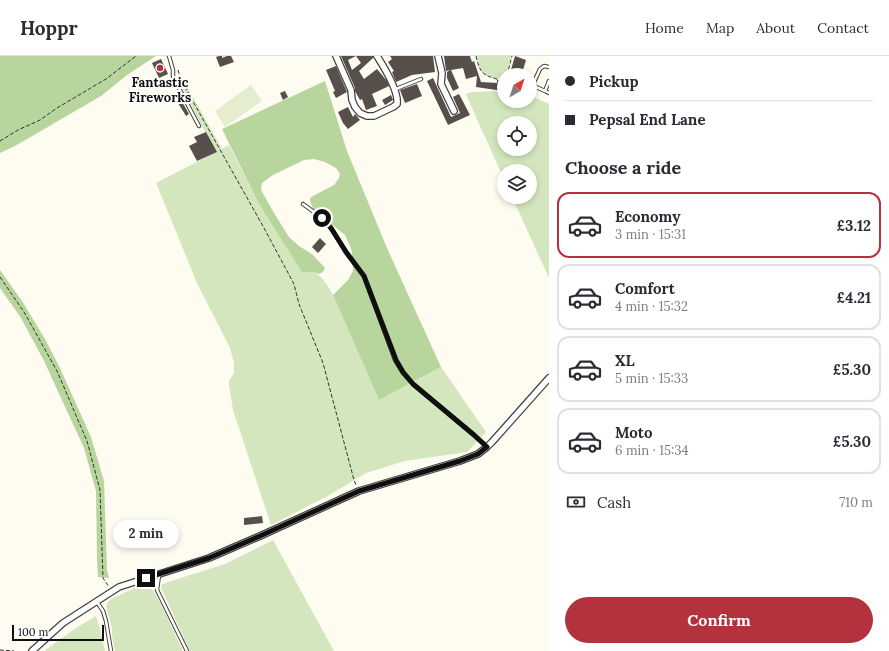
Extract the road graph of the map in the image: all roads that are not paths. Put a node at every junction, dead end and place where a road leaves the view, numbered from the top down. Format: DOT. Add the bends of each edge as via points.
graph roads {
  1 [pos="169,56"];
  2 [pos="336,56"];
  3 [pos="377,56"];
  4 [pos="438,56"];
  5 [pos="549,67"];
  6 [pos="421,79"];
  7 [pos="549,81"];
  8 [pos="395,90"];
  9 [pos="545,91"];
  10 [pos="549,93"];
  11 [pos="454,111"];
  12 [pos="199,126"];
  13 [pos="303,204"];
  14 [pos="549,378"];
  15 [pos="487,447"];
  16 [pos="159,574"];
  17 [pos="96,602"];
  18 [pos="32,651"];
  19 [pos="111,651"];
  20 [pos="187,651"];
  1 -- 12 [label="lane" via="173,77"];
  2 -- 8 [label="street" via="351,90 352,100 360,113 374,116 396,106 398,100"];
  3 -- 8 [label="street"];
  4 -- 11 [label="street" via="442,73 441,84"];
  5 -- 9 [label="lane" via="544,66 540,69 534,82 536,87"];
  6 -- 8 [label="lane"];
  7 -- 9 [label="lane"];
  9 -- 10 [label="lane"];
  13 -- 15 [label="lane" via="331,228 364,276 403,372 413,384"];
  14 -- 15 [label="street"];
  15 -- 16 [label="street" via="478,454 460,461 359,491 209,558"];
  16 -- 17 [label="street" via="120,587"];
  16 -- 20 [label="lane" via="157,590"];
  17 -- 18 [label="street" via="63,623"];
  17 -- 19 [label="lane" via="103,611"];
}
